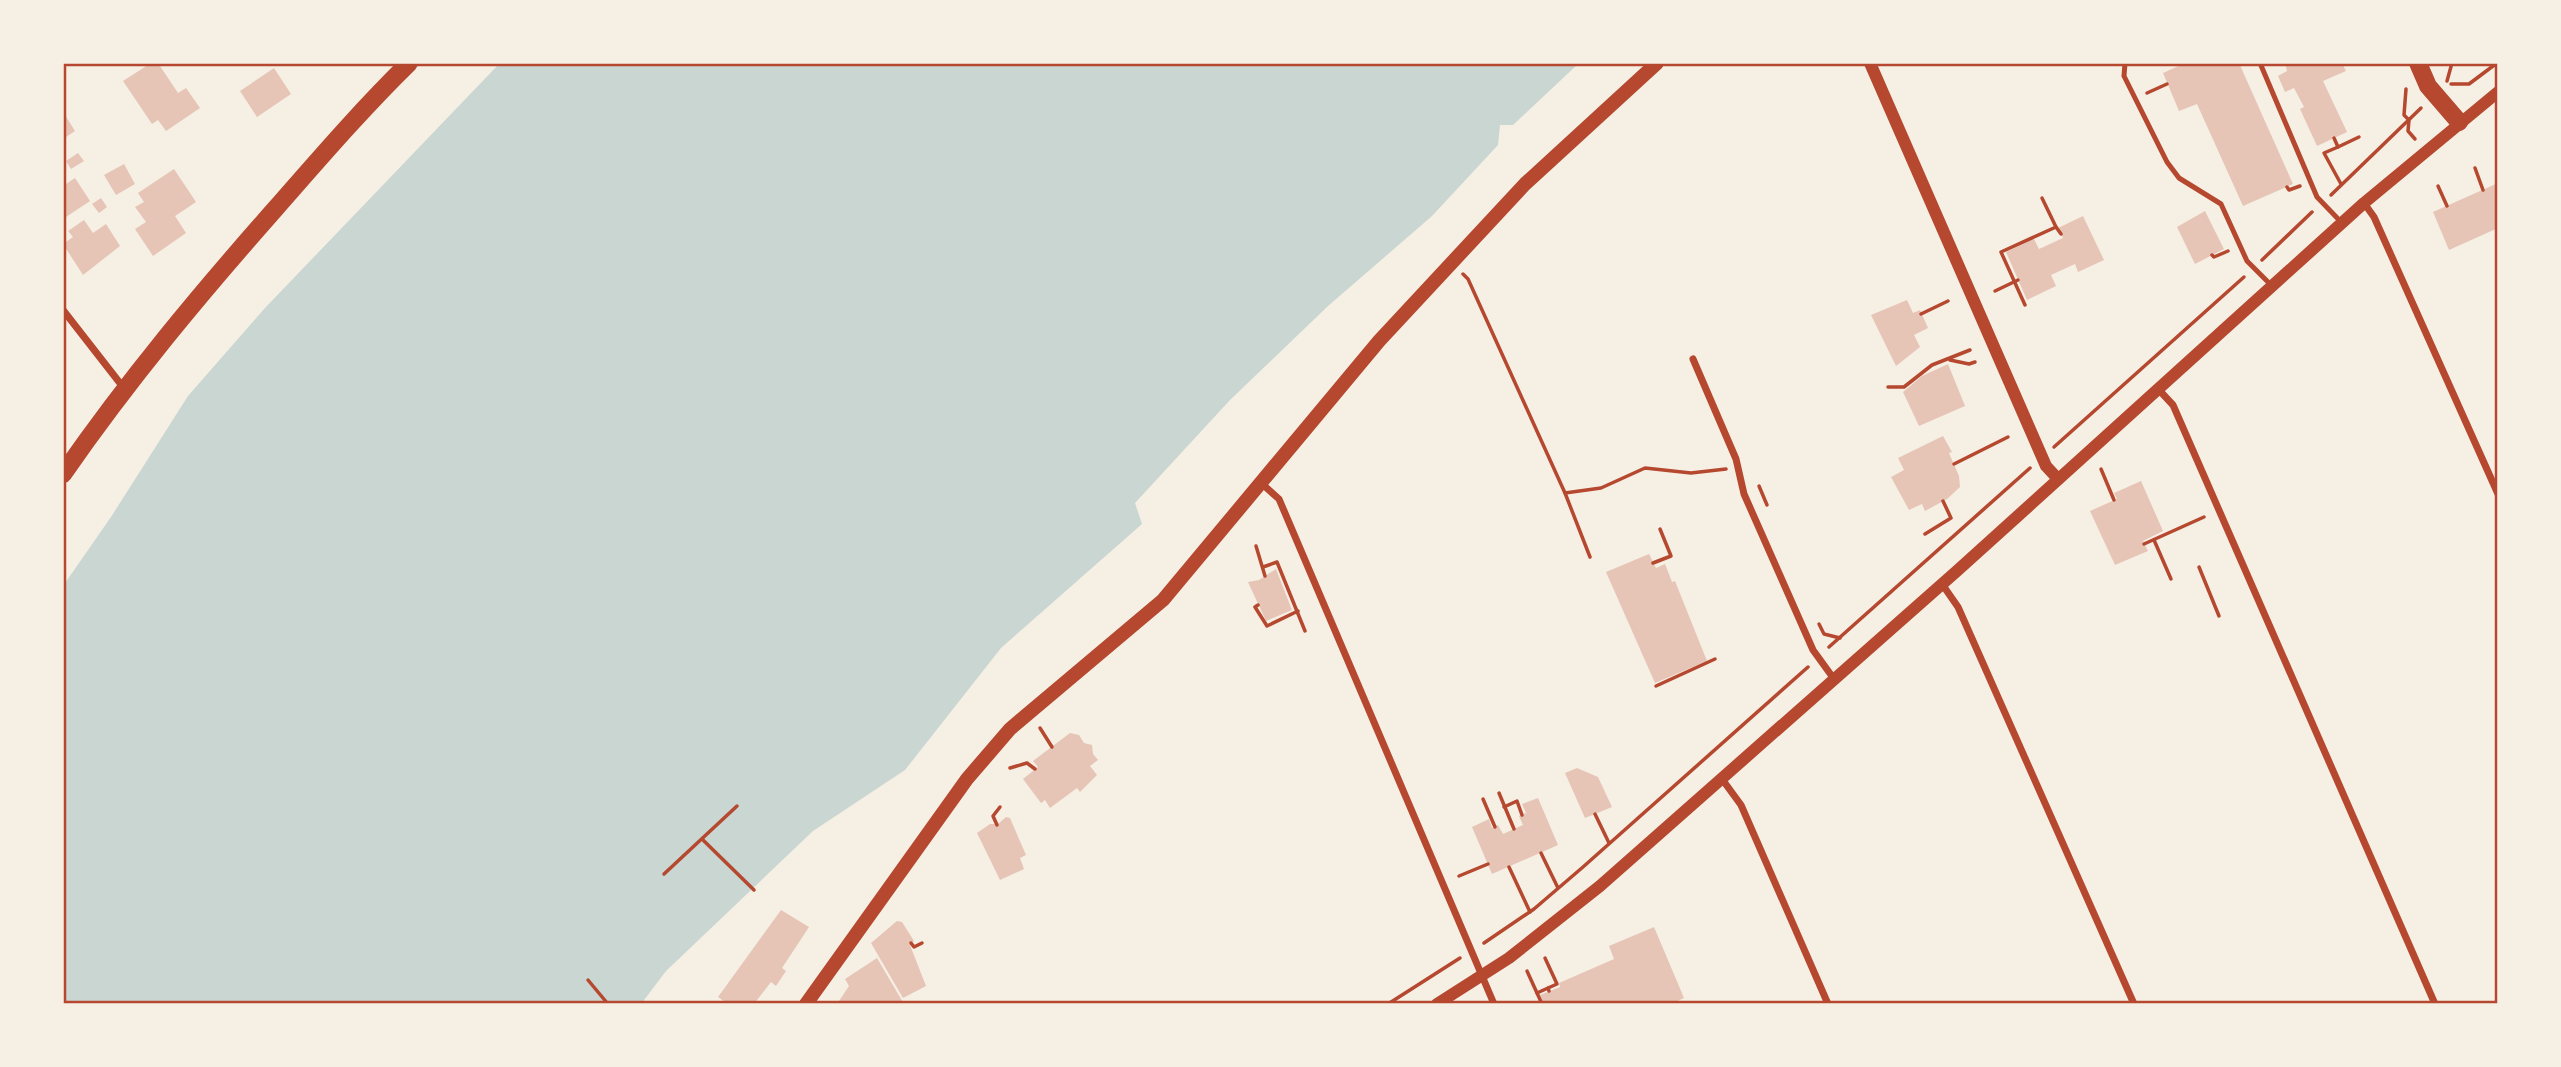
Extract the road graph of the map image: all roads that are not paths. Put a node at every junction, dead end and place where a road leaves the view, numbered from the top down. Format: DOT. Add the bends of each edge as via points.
graph roads {
  1 [pos="409,63"];
  2 [pos="1657,63"];
  3 [pos="1870,63"];
  4 [pos="2125,63"];
  5 [pos="2260,63"];
  6 [pos="2418,63"];
  7 [pos="2498,92"];
  8 [pos="2459,122"];
  9 [pos="2364,203"];
  10 [pos="2342,223"];
  11 [pos="2272,286"];
  12 [pos="63,310"];
  13 [pos="1693,359"];
  14 [pos="124,387"];
  15 [pos="2159,390"];
  16 [pos="63,474"];
  17 [pos="2057,479"];
  18 [pos="1261,484"];
  19 [pos="2498,494"];
  20 [pos="1942,584"];
  21 [pos="1834,679"];
  22 [pos="1722,779"];
  23 [pos="1482,976"];
  24 [pos="806,1004"];
  25 [pos="1437,1004"];
  26 [pos="1494,1004"];
  27 [pos="1828,1004"];
  28 [pos="2134,1004"];
  29 [pos="2435,1004"];
  1 -- 14 [label="main road" via="244,244"];
  2 -- 18 [label="main road" via="1565,145 1451,263 1332,393"];
  3 -- 17 [label="street" via="2046,467"];
  4 -- 11 [label="lane" via="2124,76 2167,162 2179,178 2221,204 2253,268"];
  5 -- 10 [label="lane" via="2317,197"];
  6 -- 8 [label="main road" via="2428,86"];
  7 -- 8 [label="street"];
  8 -- 9 [label="street"];
  9 -- 10 [label="street"];
  9 -- 19 [label="street"];
  10 -- 11 [label="street"];
  11 -- 15 [label="street"];
  12 -- 14 [label="street"];
  13 -- 21 [label="street" via="1744,494 1813,650"];
  14 -- 16 [label="main road"];
  15 -- 17 [label="street"];
  15 -- 29 [label="street" via="2173,405"];
  17 -- 20 [label="street"];
  18 -- 23 [label="street" via="1279,499"];
  18 -- 24 [label="main road" via="1163,600 1026,712 987,754"];
  20 -- 21 [label="street"];
  20 -- 28 [label="street" via="1958,607"];
  21 -- 22 [label="street"];
  22 -- 23 [label="street" via="1600,886"];
  22 -- 27 [label="street" via="1741,805"];
  23 -- 25 [label="street"];
  23 -- 26 [label="street"];
}
